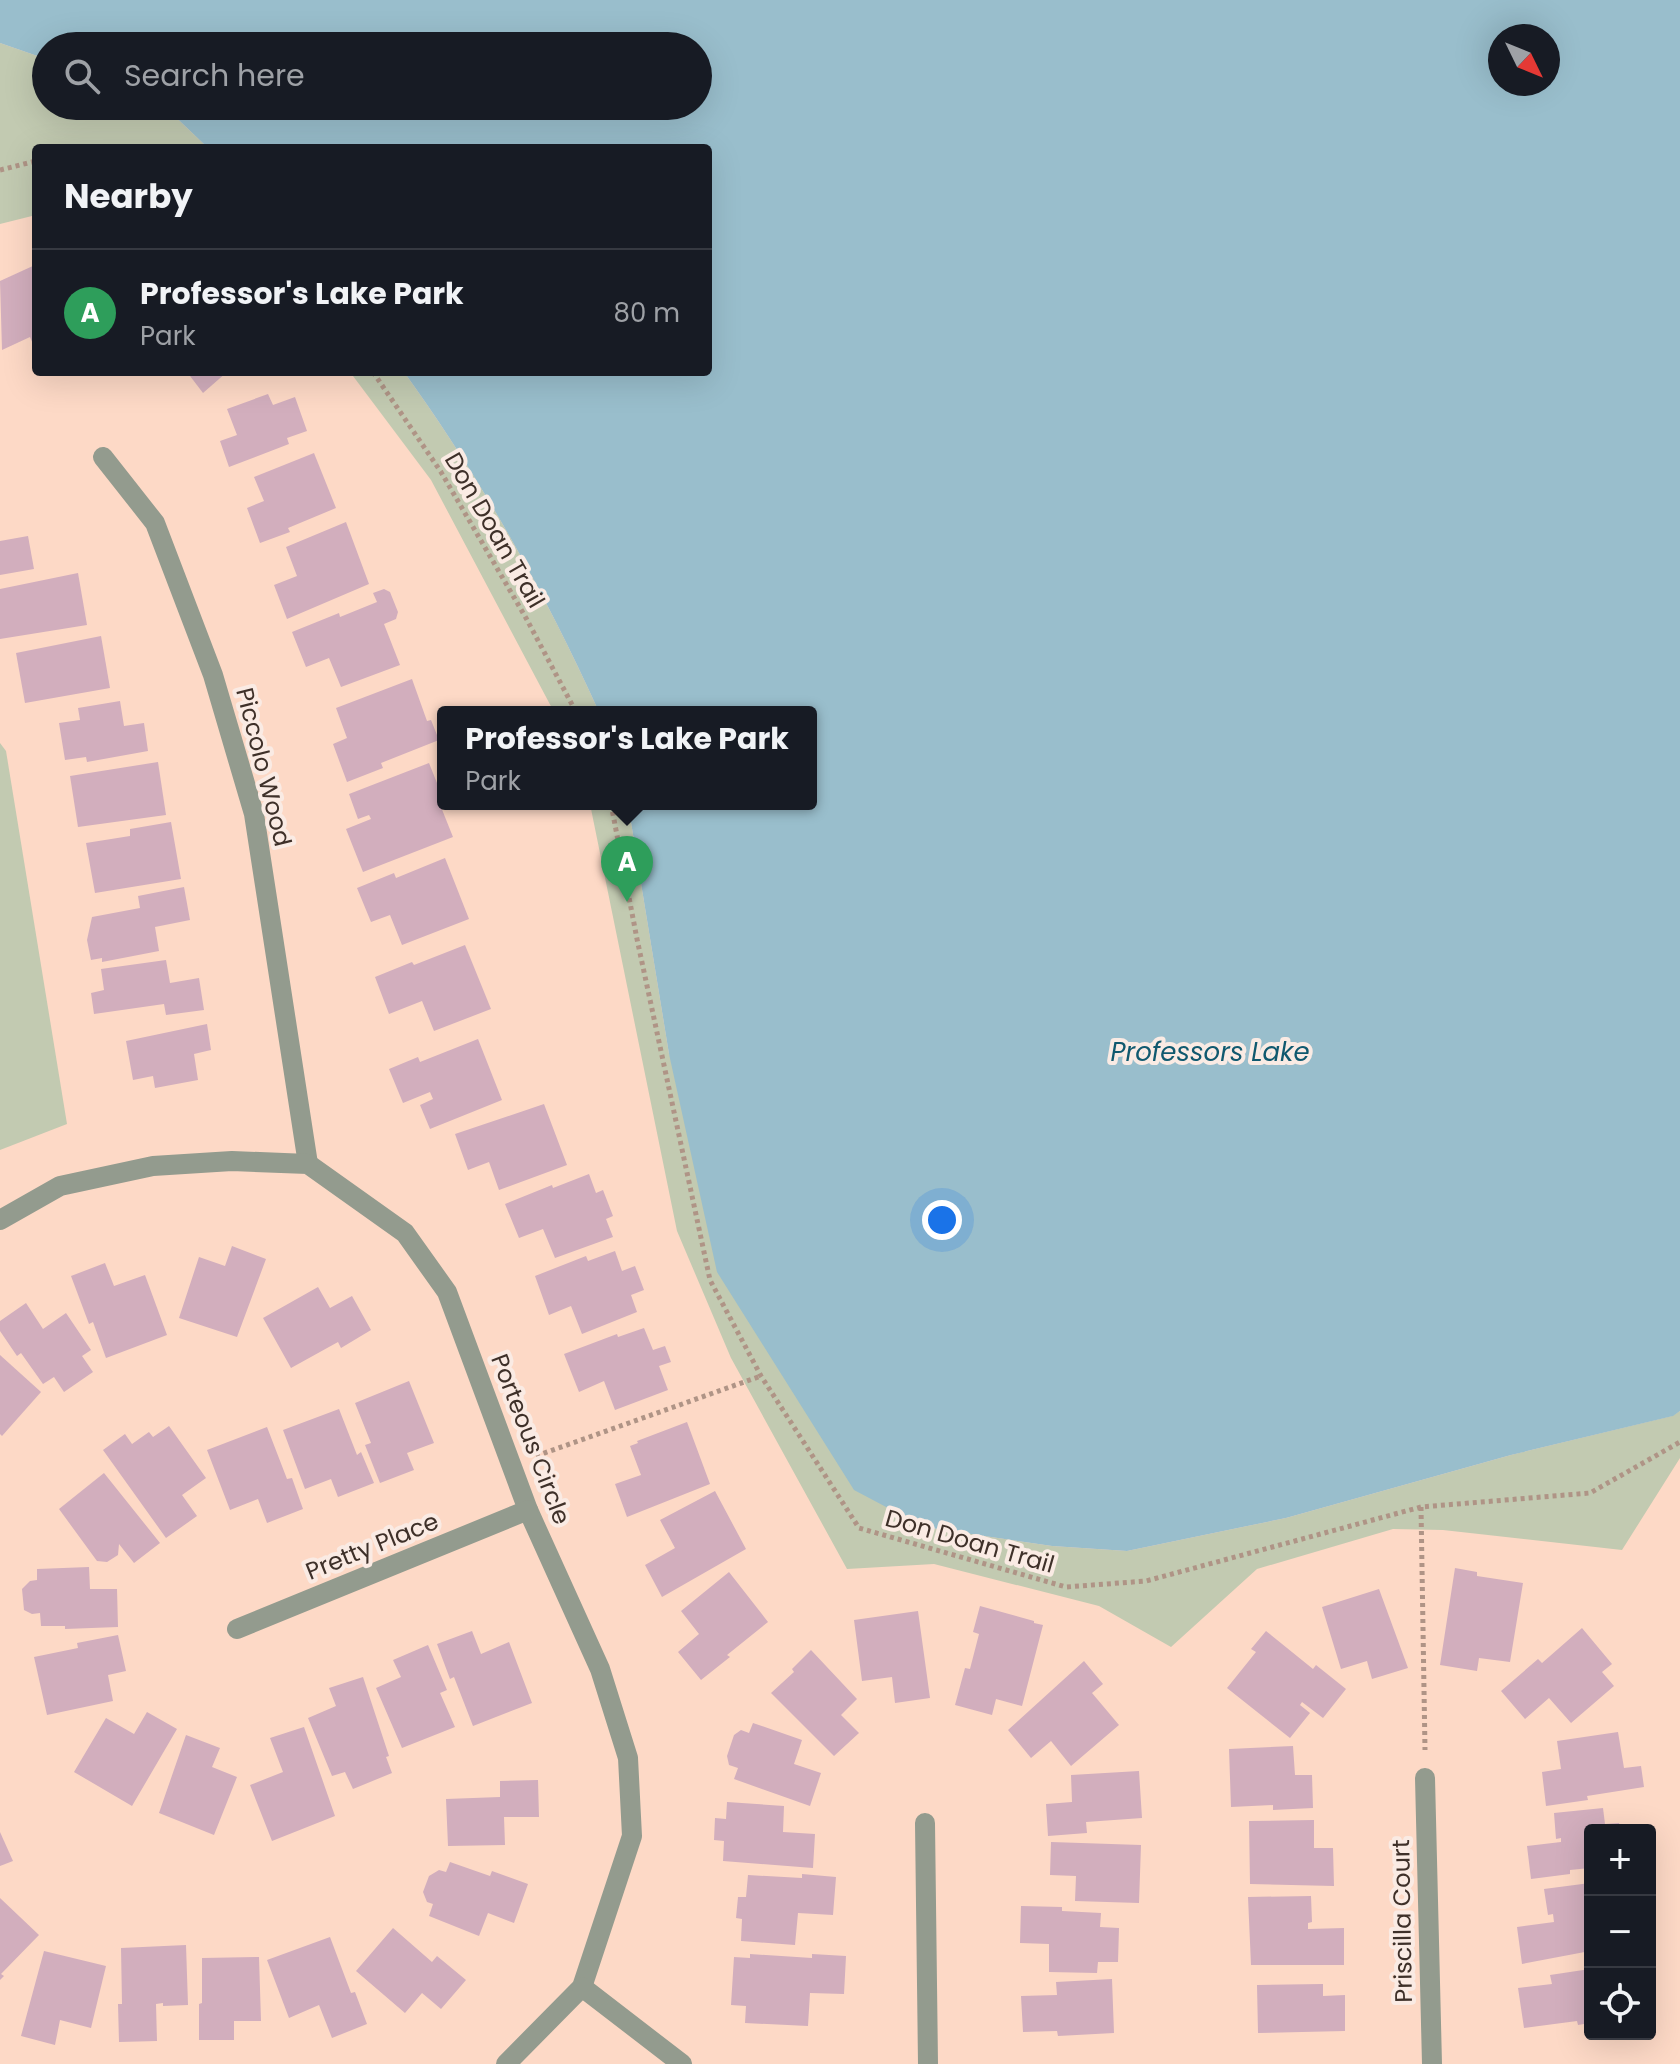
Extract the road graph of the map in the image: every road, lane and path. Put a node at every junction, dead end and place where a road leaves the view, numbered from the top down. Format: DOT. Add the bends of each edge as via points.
graph roads {
  1 [pos="32,162"];
  2 [pos="0,170"];
  3 [pos="376,376"];
  4 [pos="103,457"];
  5 [pos="573,706"];
  6 [pos="612,810"];
  7 [pos="308,1164"];
  8 [pos="0,1220"];
  9 [pos="761,1376"];
  10 [pos="1680,1442"];
  11 [pos="511,1464"];
  12 [pos="1421,1507"];
  13 [pos="528,1510"];
  14 [pos="237,1629"];
  15 [pos="1425,1778"];
  16 [pos="925,1823"];
  17 [pos="582,1987"];
  18 [pos="506,2064"];
  19 [pos="682,2064"];
  20 [pos="928,2064"];
  21 [pos="1432,2064"];
  1 -- 2 [label="path"];
  3 -- 5 [label="path, Don Doan Trail" via="441,472"];
  4 -- 7 [label="street, Piccolo Wood" via="155,523 213,675 254,814"];
  6 -- 9 [label="path, Don Doan Trail" via="710,1280"];
  7 -- 8 [label="street" via="153,1166 60,1186"];
  7 -- 11 [label="street, Porteous Circle" via="405,1233 447,1292"];
  9 -- 11 [label="path"];
  9 -- 12 [label="path, Don Doan Trail" via="859,1528 1066,1587 1146,1581"];
  10 -- 12 [label="path, Don Doan Trail" via="1590,1493"];
  11 -- 13 [label="street, Porteous Circle"];
  12 -- 15 [label="path"];
  13 -- 14 [label="street, Pretty Place"];
  13 -- 17 [label="street, Porteous Circle" via="600,1669 628,1758 632,1836"];
  15 -- 21 [label="street, Priscilla Court"];
  16 -- 20 [label="street"];
  17 -- 18 [label="street, Porteous Circle"];
  17 -- 19 [label="street"];
}
